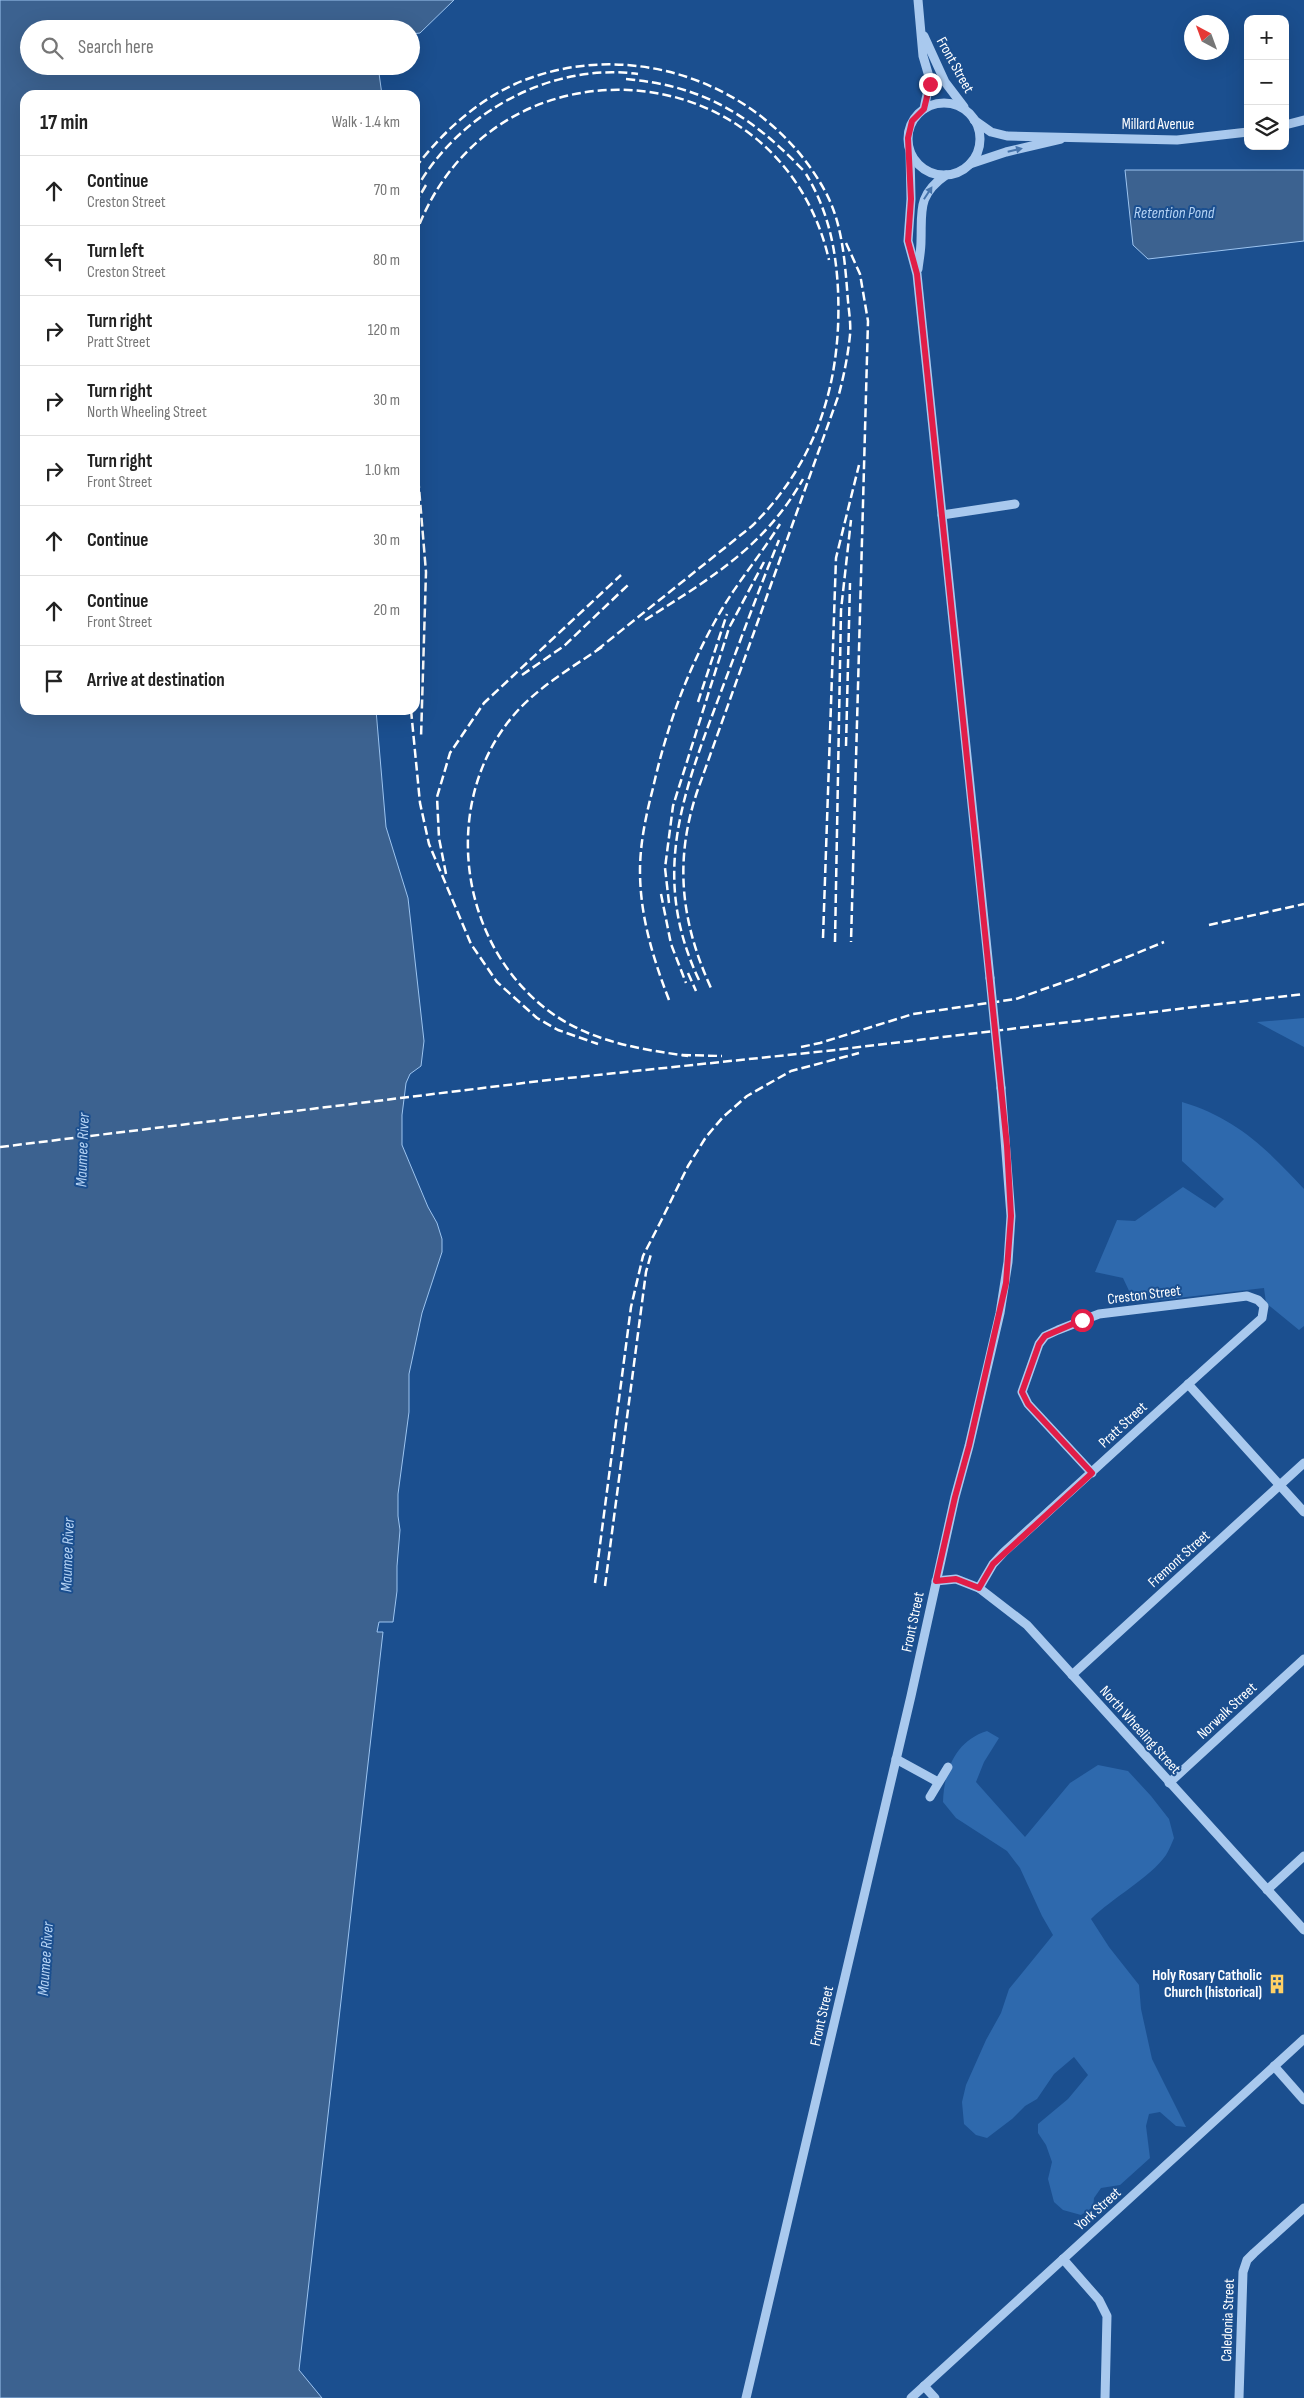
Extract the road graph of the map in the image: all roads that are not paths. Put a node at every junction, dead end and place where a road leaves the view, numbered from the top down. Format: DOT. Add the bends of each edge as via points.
graph roads {
  1 [pos="918,0"];
  2 [pos="921,31"];
  3 [pos="924,109"];
  4 [pos="967,111"];
  5 [pos="974,120"];
  6 [pos="1304,120"];
  7 [pos="1289,124"];
  8 [pos="1244,132"];
  9 [pos="1069,138"];
  10 [pos="910,152"];
  11 [pos="969,165"];
  12 [pos="946,175"];
  13 [pos="917,274"];
  14 [pos="1015,504"];
  15 [pos="942,515"];
  16 [pos="1264,1306"];
  17 [pos="1188,1384"];
  18 [pos="1304,1464"];
  19 [pos="1092,1473"];
  20 [pos="1280,1486"];
  21 [pos="1304,1512"];
  22 [pos="936,1581"];
  23 [pos="979,1588"];
  24 [pos="1304,1658"];
  25 [pos="1072,1675"];
  26 [pos="896,1759"];
  27 [pos="948,1767"];
  28 [pos="938,1782"];
  29 [pos="1169,1783"];
  30 [pos="930,1796"];
  31 [pos="1304,1856"];
  32 [pos="1267,1890"];
  33 [pos="1304,1930"];
  34 [pos="1304,2039"];
  35 [pos="1274,2066"];
  36 [pos="1304,2100"];
  37 [pos="1304,2208"];
  38 [pos="1063,2259"];
  39 [pos="924,2386"];
  40 [pos="746,2398"];
  41 [pos="911,2398"];
  42 [pos="935,2398"];
  43 [pos="1105,2398"];
  44 [pos="1239,2398"];
  1 -- 2 [label="street, Front Street"];
  2 -- 3 [label="street, Front Street" via="930,80"];
  2 -- 4 [label="street, Front Street" via="945,82"];
  3 -- 4 [label="street" via="947,103"];
  3 -- 10 [label="street" via="909,129"];
  4 -- 5 [label="street"];
  5 -- 9 [label="street, Millard Avenue" via="986,130 1002,135"];
  5 -- 11 [label="street" via="980,143"];
  6 -- 7 [label="street"];
  8 -- 9 [label="street, Millard Avenue" via="1177,140"];
  11 -- 9 [label="street, Millard Avenue, one-way" via="1006,152"];
  10 -- 12 [label="street" via="926,170"];
  10 -- 13 [label="street, Front Street" via="908,241"];
  11 -- 12 [label="street"];
  13 -- 12 [label="street, Front Street, one-way" via="921,208 929,190"];
  13 -- 15 [label="street, Front Street"];
  14 -- 15 [label="street"];
  15 -- 22 [label="street, Front Street, bridge" via="1001,1088 1011,1232 1000,1312"];
  16 -- 17 [label="street, Pratt Street" via="1262,1318"];
  16 -- 19 [label="street, Creston Street" via="1247,1296 1099,1314 1045,1336 1039,1344 1022,1392 1028,1404"];
  17 -- 19 [label="street, Pratt Street"];
  17 -- 20 [label="street"];
  18 -- 20 [label="street, Fremont Street"];
  19 -- 23 [label="street, Pratt Street" via="993,1564"];
  20 -- 21 [label="street"];
  20 -- 25 [label="street, Fremont Street"];
  22 -- 23 [label="street, North Wheeling Street" via="956,1579"];
  22 -- 26 [label="street, Front Street"];
  23 -- 25 [label="street, North Wheeling Street" via="1027,1624"];
  24 -- 29 [label="street, Norwalk Street"];
  25 -- 29 [label="street, North Wheeling Street"];
  26 -- 28 [label="street"];
  26 -- 40 [label="street, Front Street"];
  27 -- 28 [label="street"];
  28 -- 30 [label="street"];
  29 -- 32 [label="street, North Wheeling Street"];
  31 -- 32 [label="street"];
  32 -- 33 [label="street, North Wheeling Street"];
  34 -- 35 [label="street, York Street"];
  35 -- 36 [label="street"];
  35 -- 38 [label="street, York Street"];
  37 -- 44 [label="street, Caledonia Street" via="1254,2253 1243,2272"];
  38 -- 39 [label="street, York Street"];
  38 -- 43 [label="street" via="1099,2300 1107,2316"];
  39 -- 41 [label="street, York Street"];
  39 -- 42 [label="street"];
}
